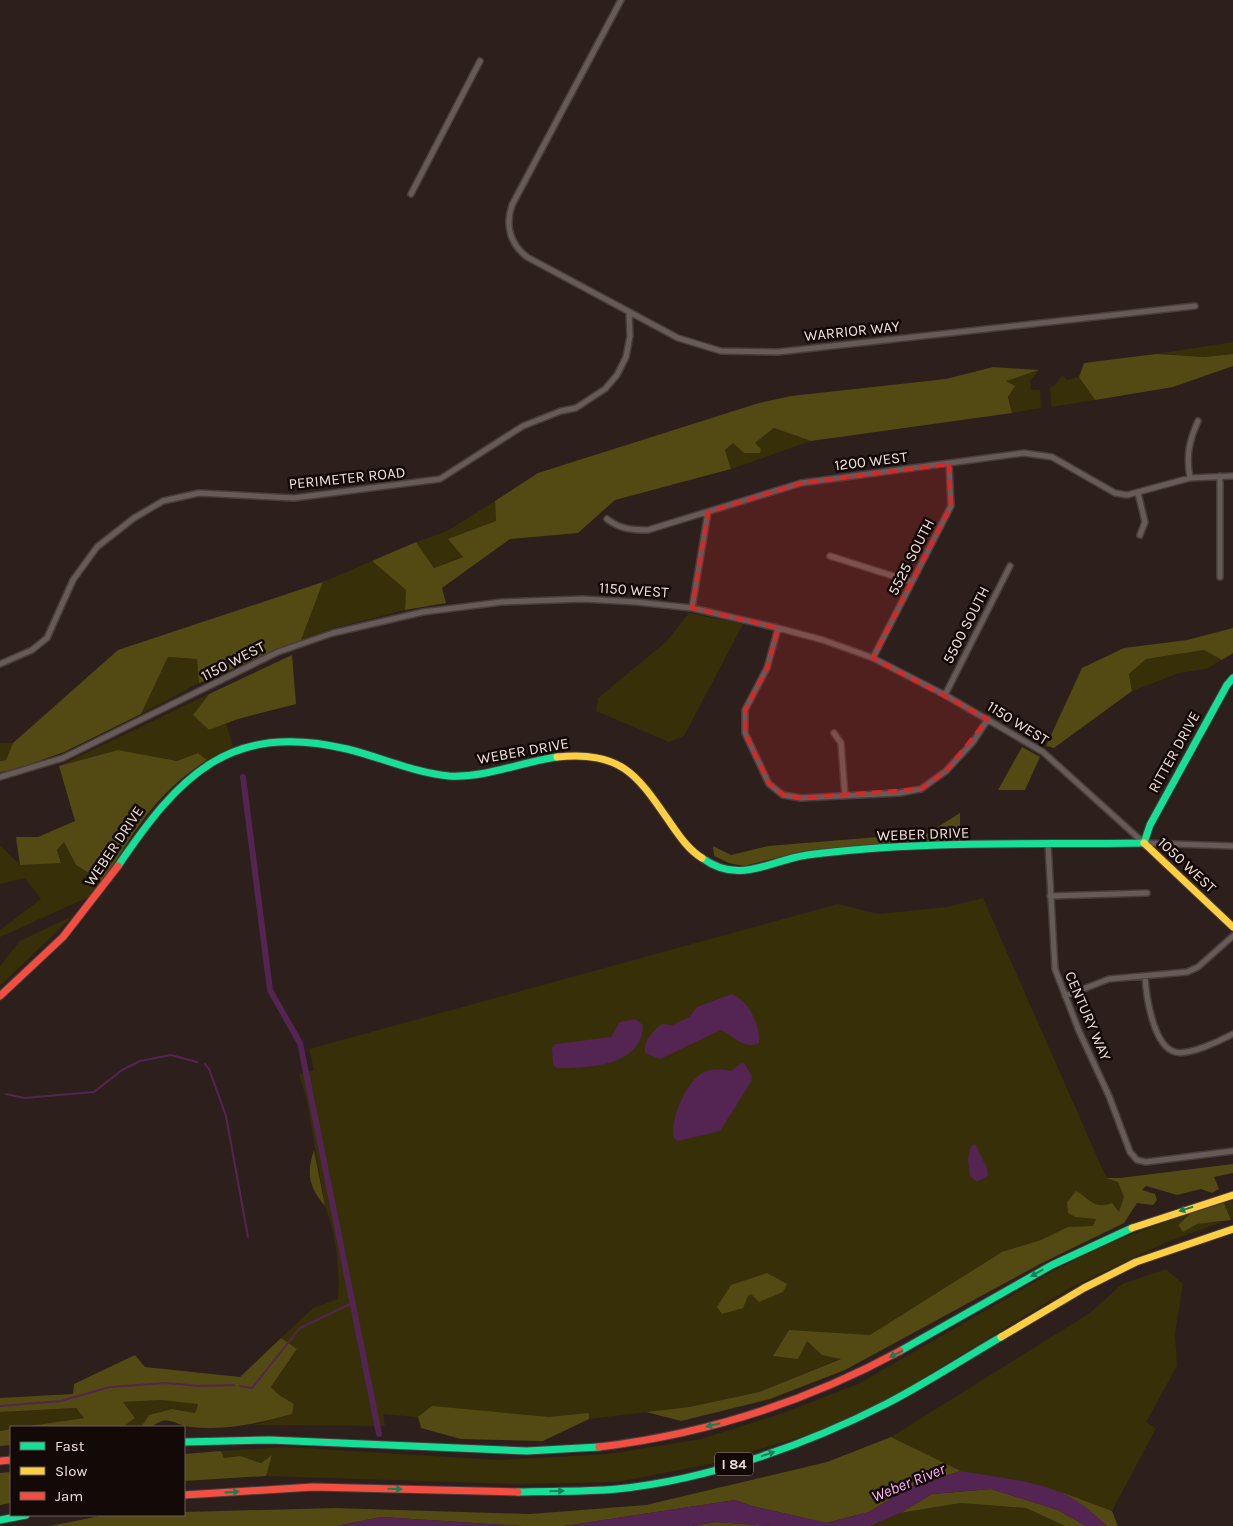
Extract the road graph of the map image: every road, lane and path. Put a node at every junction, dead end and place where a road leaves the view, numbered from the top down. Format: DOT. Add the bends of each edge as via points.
graph roads {
  1 [pos="621,0"];
  2 [pos="480,61"];
  3 [pos="411,194"];
  4 [pos="1195,306"];
  5 [pos="629,313"];
  6 [pos="1198,421"];
  7 [pos="949,464"];
  8 [pos="1220,476"];
  9 [pos="1233,476"];
  10 [pos="1190,478"];
  11 [pos="1138,493"];
  12 [pos="708,512"];
  13 [pos="607,519"];
  14 [pos="1140,535"];
  15 [pos="830,556"];
  16 [pos="1010,566"];
  17 [pos="1220,577"];
  18 [pos="912,582"];
  19 [pos="692,608"];
  20 [pos="778,628"];
  21 [pos="873,658"];
  22 [pos="0,664"];
  23 [pos="1233,678"];
  24 [pos="945,695"];
  25 [pos="988,719"];
  26 [pos="834,733"];
  27 [pos="0,776"];
  28 [pos="845,796"];
  29 [pos="1144,843"];
  30 [pos="1048,844"];
  31 [pos="1233,846"];
  32 [pos="1147,893"];
  33 [pos="1050,896"];
  34 [pos="1233,927"];
  35 [pos="1233,936"];
  36 [pos="1145,976"];
  37 [pos="0,996"];
  38 [pos="1065,996"];
  39 [pos="1233,1034"];
  40 [pos="1233,1151"];
  41 [pos="1233,1195"];
  42 [pos="1233,1229"];
  43 [pos="185,1442"];
  44 [pos="185,1495"];
  45 [pos="21,1516"];
  46 [pos="0,1520"];
  1 -- 5 [label="street, WARRIOR WAY" via="510,210 508,226 518,249 532,260"];
  2 -- 3 [label="street"];
  4 -- 5 [label="street, WARRIOR WAY" via="745,353 721,351 678,338"];
  5 -- 22 [label="street, PERIMETER ROAD" via="630,336 626,357 605,390 576,408 523,426 440,479 294,498 199,493 163,501 134,518 97,547 73,580 47,638 32,650"];
  6 -- 10 [label="street" via="1187,459"];
  7 -- 11 [label="street, 1200 WEST" via="1036,454 1052,456 1116,493"];
  7 -- 12 [label="street, 1200 WEST" via="801,483"];
  7 -- 18 [label="street, 5525 SOUTH" via="951,506"];
  8 -- 9 [label="street, 1200 WEST"];
  8 -- 10 [label="street, 1200 WEST"];
  8 -- 17 [label="street"];
  10 -- 11 [label="street, 1200 WEST"];
  11 -- 14 [label="street" via="1145,522"];
  12 -- 13 [label="street, 1200 WEST" via="648,530 629,530"];
  12 -- 19 [label="street"];
  15 -- 18 [label="street"];
  16 -- 24 [label="street, 5500 SOUTH"];
  18 -- 21 [label="street, 5525 SOUTH"];
  19 -- 20 [label="street, 1150 WEST"];
  19 -- 27 [label="street, 1150 WEST" via="583,599 502,602 423,612 334,633 278,652 62,758"];
  20 -- 21 [label="street, 1150 WEST"];
  20 -- 28 [label="street" via="767,668 745,710 745,732 769,784 783,795 801,798"];
  21 -- 24 [label="street, 1150 WEST"];
  23 -- 29 [label="main road, RITTER DRIVE" via="1154,817"];
  24 -- 25 [label="street, 1150 WEST"];
  25 -- 28 [label="street" via="973,742 946,771 921,789"];
  25 -- 29 [label="street, 1150 WEST" via="1043,752"];
  26 -- 28 [label="street" via="842,743"];
  29 -- 30 [label="main road, WEBER DRIVE"];
  29 -- 31 [label="street"];
  29 -- 34 [label="main road, 1050 WEST"];
  30 -- 33 [label="street, CENTURY WAY"];
  30 -- 37 [label="main road, WEBER DRIVE" via="839,852 806,855 739,872 699,858 640,781 617,763 605,759 564,757 451,776 329,744 294,740 268,743 213,761 183,781 147,820 106,884 80,917"];
  32 -- 33 [label="street"];
  33 -- 38 [label="street, CENTURY WAY" via="1054,962"];
  35 -- 36 [label="street" via="1188,972"];
  36 -- 38 [label="street" via="1110,979"];
  36 -- 39 [label="street" via="1149,1008 1164,1044 1173,1052 1184,1053"];
  38 -- 40 [label="street, CENTURY WAY" via="1130,1152 1137,1160 1146,1162"];
  41 -- 43 [label="main road, one-way" via="1156,1218 1104,1239 1054,1264 915,1345 844,1380 776,1407 713,1425 600,1447 528,1451 297,1440"];
  44 -- 42 [label="main road, I 84, one-way" via="313,1487 512,1492 618,1489 714,1471 813,1438 851,1421 888,1403 1084,1288 1136,1262"];
  45 -- 46 [label="main road"];
}
